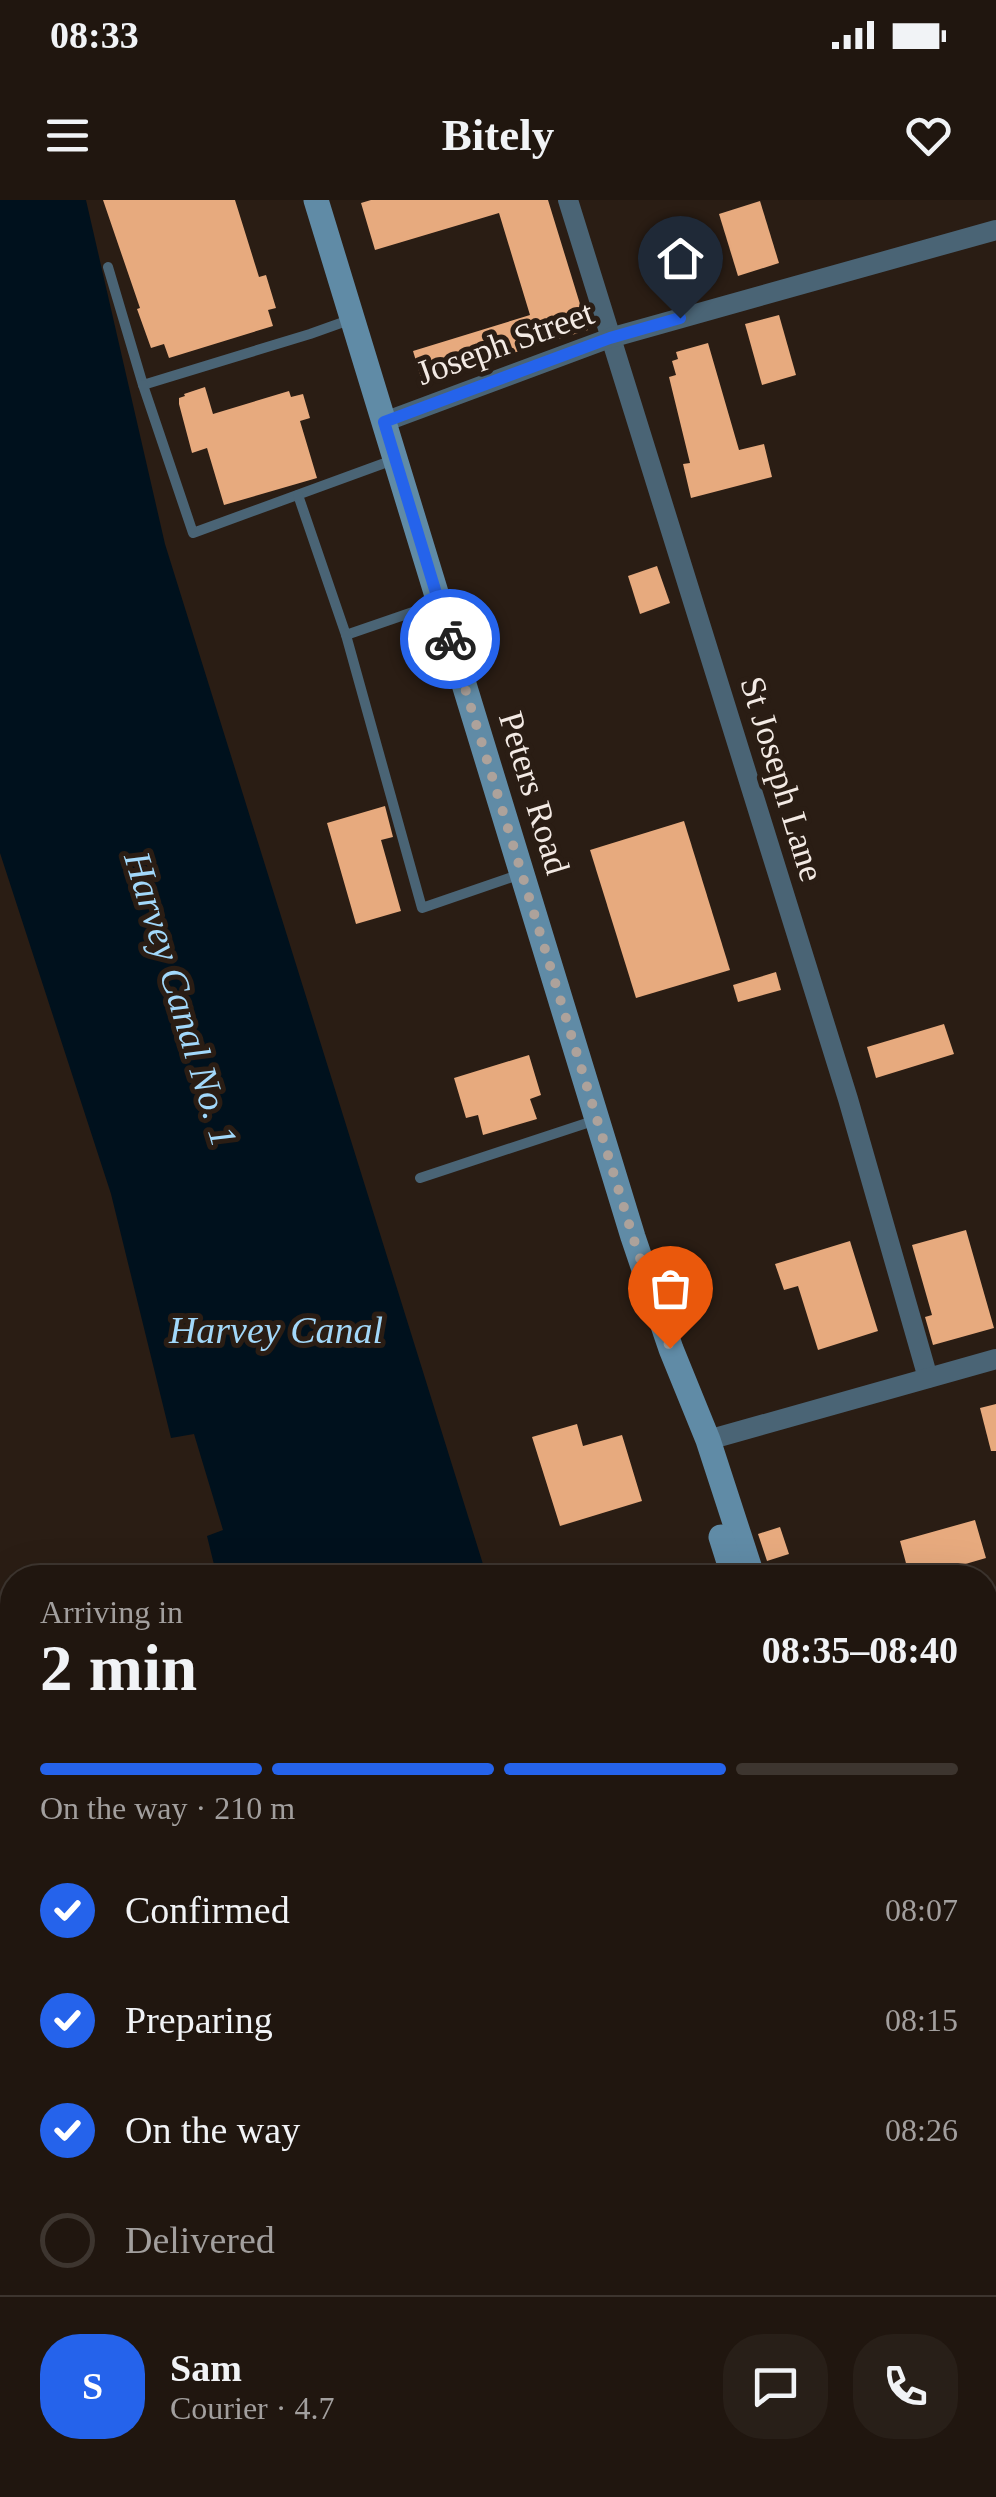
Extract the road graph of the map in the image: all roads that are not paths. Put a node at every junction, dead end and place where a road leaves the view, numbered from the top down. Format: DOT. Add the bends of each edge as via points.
graph roads {
  1 [pos="316,200"];
  2 [pos="568,200"];
  3 [pos="996,230"];
  4 [pos="108,267"];
  5 [pos="353,318"];
  6 [pos="610,338"];
  7 [pos="143,386"];
  8 [pos="384,422"];
  9 [pos="396,459"];
  10 [pos="298,495"];
  11 [pos="440,603"];
  12 [pos="346,636"];
  13 [pos="522,874"];
  14 [pos="597,1120"];
  15 [pos="420,1178"];
  16 [pos="670,1348"];
  17 [pos="996,1360"];
  18 [pos="928,1378"];
  19 [pos="708,1440"];
  20 [pos="730,1565"];
  21 [pos="749,1565"];
  1 -- 5 [label="main road, Peters Road"];
  2 -- 6 [label="street, St Joseph Lane"];
  3 -- 6 [label="street, Joseph Street"];
  4 -- 7 [label="lane"];
  5 -- 7 [label="lane"];
  5 -- 8 [label="main road, Peters Road"];
  6 -- 8 [label="street, Joseph Street"];
  6 -- 18 [label="street, St Joseph Lane" via="848,1099"];
  7 -- 10 [label="lane" via="194,533"];
  8 -- 9 [label="main road, Peters Road"];
  9 -- 10 [label="lane"];
  9 -- 11 [label="main road, Peters Road"];
  10 -- 12 [label="lane"];
  11 -- 12 [label="lane"];
  11 -- 13 [label="main road, Peters Road"];
  12 -- 13 [label="lane" via="422,908"];
  13 -- 14 [label="main road, Peters Road"];
  14 -- 15 [label="lane"];
  14 -- 16 [label="main road, Peters Road"];
  16 -- 19 [label="main road, Peters Road"];
  16 -- 20 [label="main road, Peters Road" via="689,1437"];
  17 -- 18 [label="street"];
  18 -- 19 [label="street"];
  19 -- 21 [label="main road, Peters Road"];
}
